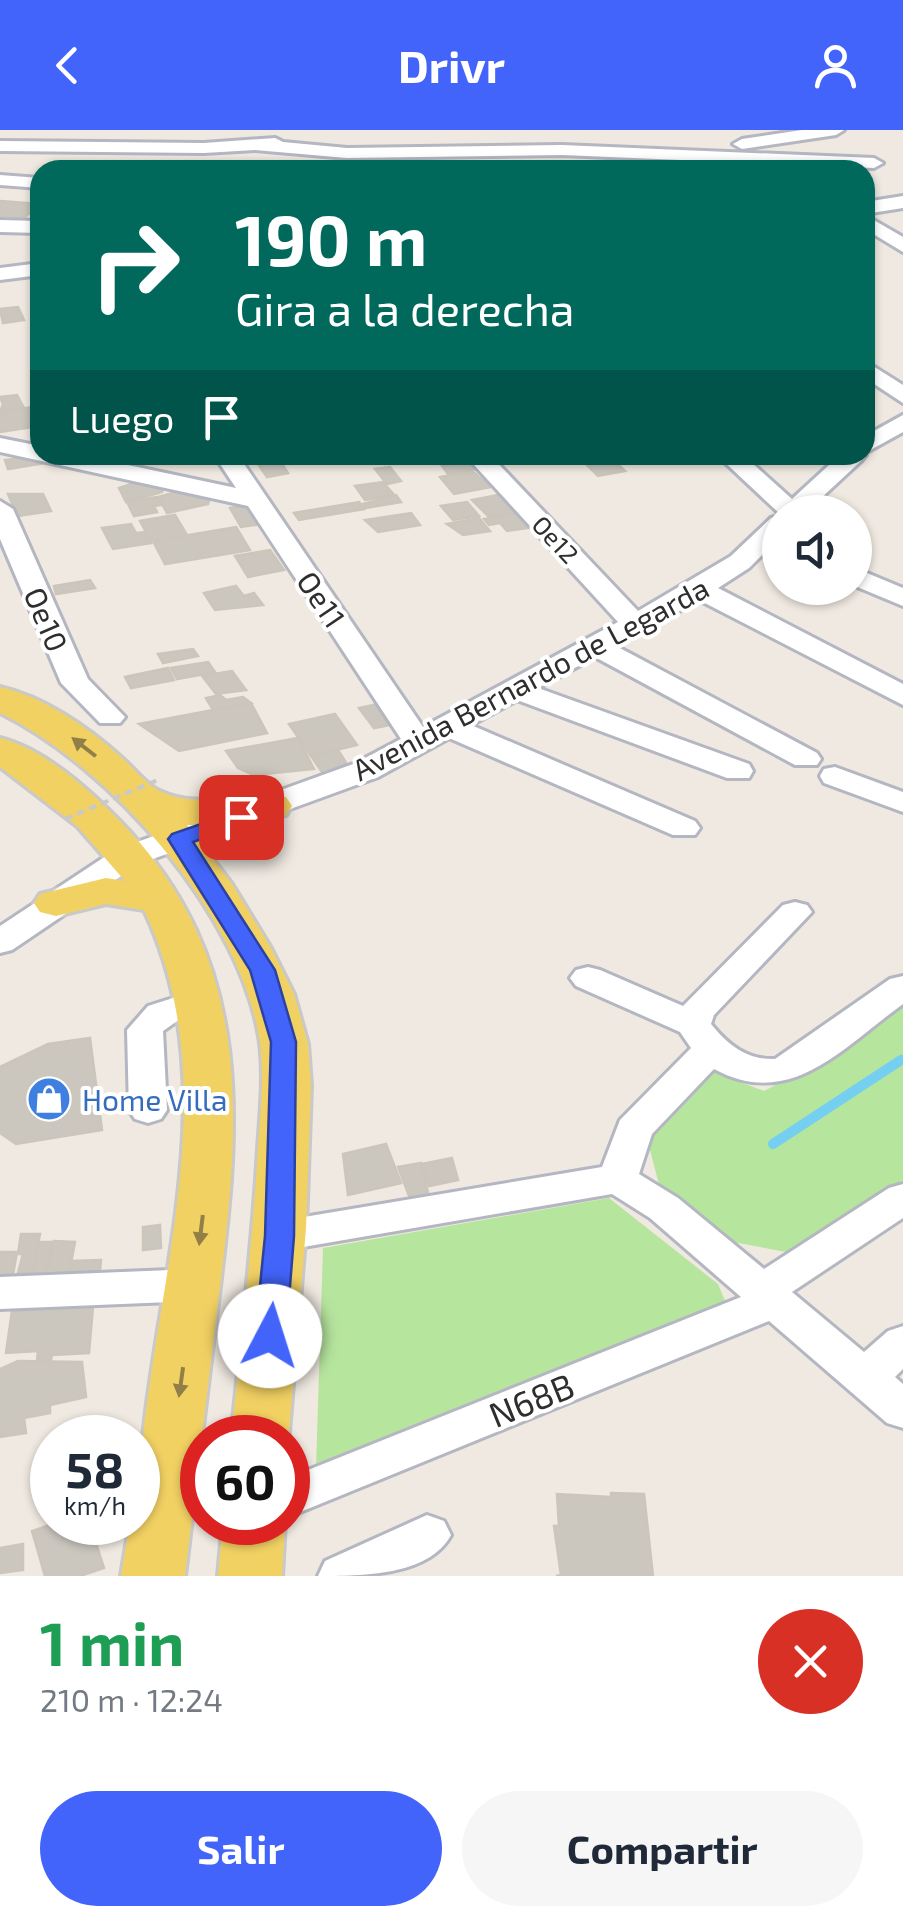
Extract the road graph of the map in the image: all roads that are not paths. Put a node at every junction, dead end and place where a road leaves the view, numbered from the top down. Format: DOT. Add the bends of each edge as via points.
graph roads {
  1 [pos="836,130"];
  2 [pos="363,133"];
  3 [pos="257,145"];
  4 [pos="0,146"];
  5 [pos="642,150"];
  6 [pos="504,151"];
  7 [pos="426,160"];
  8 [pos="812,160"];
  9 [pos="0,180"];
  10 [pos="30,183"];
  11 [pos="903,202"];
  12 [pos="875,206"];
  13 [pos="875,228"];
  14 [pos="0,229"];
  15 [pos="30,229"];
  16 [pos="903,246"];
  17 [pos="30,270"];
  18 [pos="2,272"];
  19 [pos="875,375"];
  20 [pos="903,396"];
  21 [pos="903,422"];
  22 [pos="875,440"];
  23 [pos="0,445"];
  24 [pos="875,449"];
  25 [pos="30,451"];
  26 [pos="903,453"];
  27 [pos="94,465"];
  28 [pos="232,465"];
  29 [pos="486,465"];
  30 [pos="740,465"];
  31 [pos="844,465"];
  32 [pos="773,495"];
  33 [pos="811,495"];
  34 [pos="255,500"];
  35 [pos="2,518"];
  36 [pos="762,544"];
  37 [pos="872,584"];
  38 [pos="699,589"];
  39 [pos="903,598"];
  40 [pos="634,622"];
  41 [pos="593,645"];
  42 [pos="513,689"];
  43 [pos="903,696"];
  44 [pos="0,698"];
  45 [pos="110,717"];
  46 [pos="447,726"];
  47 [pos="418,742"];
  48 [pos="0,750"];
  49 [pos="806,759"];
  50 [pos="738,772"];
  51 [pos="835,776"];
  52 [pos="151,789"];
  53 [pos="903,803"];
  54 [pos="271,806"];
  55 [pos="684,828"];
  56 [pos="180,839"];
  57 [pos="127,857"];
  58 [pos="159,899"];
  59 [pos="56,903"];
  60 [pos="224,907"];
  61 [pos="795,912"];
  62 [pos="0,942"];
  63 [pos="588,978"];
  64 [pos="903,986"];
  65 [pos="198,1002"];
  66 [pos="702,1037"];
  67 [pos="148,1110"];
  68 [pos="618,1179"];
  69 [pos="903,1198"];
  70 [pos="280,1236"];
  71 [pos="194,1286"];
  72 [pos="0,1293"];
  73 [pos="768,1296"];
  74 [pos="903,1343"];
  75 [pos="866,1377"];
  76 [pos="903,1410"];
  77 [pos="263,1415"];
  78 [pos="310,1489"];
  79 [pos="427,1535"];
  80 [pos="252,1545"];
  81 [pos="153,1576"];
  82 [pos="250,1576"];
  83 [pos="342,1576"];
  1 -- 5 [label="street" via="698,150"];
  2 -- 3 [label="street"];
  3 -- 4 [label="street"];
  3 -- 6 [label="street"];
  6 -- 7 [label="street"];
  6 -- 8 [label="street"];
  9 -- 10 [label="street"];
  11 -- 12 [label="street"];
  13 -- 16 [label="street"];
  14 -- 15 [label="street"];
  17 -- 18 [label="street"];
  19 -- 20 [label="street"];
  21 -- 22 [label="street"];
  23 -- 25 [label="street"];
  24 -- 26 [label="street"];
  27 -- 34 [label="street"];
  28 -- 34 [label="street, Oe11"];
  29 -- 40 [label="street, Oe12"];
  30 -- 32 [label="street"];
  31 -- 33 [label="street"];
  34 -- 47 [label="street, Oe11"];
  35 -- 45 [label="street, Oe10" via="75,684"];
  36 -- 38 [label="street, Avenida Bernardo de Legarda"];
  37 -- 39 [label="street"];
  38 -- 40 [label="street, Avenida Bernardo de Legarda"];
  38 -- 43 [label="street"];
  40 -- 41 [label="street, Avenida Bernardo de Legarda"];
  41 -- 42 [label="street, Avenida Bernardo de Legarda"];
  41 -- 49 [label="street"];
  42 -- 46 [label="street, Avenida Bernardo de Legarda"];
  42 -- 50 [label="street"];
  52 -- 44 [label="main road, one-way" via="40,714"];
  46 -- 47 [label="street, Avenida Bernardo de Legarda"];
  46 -- 55 [label="street"];
  47 -- 54 [label="street, Avenida Bernardo de Legarda" via="367,770"];
  48 -- 57 [label="main road" via="74,800"];
  51 -- 53 [label="street"];
  52 -- 54 [label="main road" via="164,809 194,814"];
  52 -- 56 [label="main road"];
  54 -- 56 [label="street, Avenida Bernardo de Legarda"];
  54 -- 60 [label="main road" via="221,853"];
  56 -- 57 [label="street, Avenida Bernardo de Legarda"];
  56 -- 60 [label="main road"];
  57 -- 58 [label="main road"];
  57 -- 59 [label="street, Avenida Bernardo de Legarda"];
  58 -- 59 [label="main road" via="106,891"];
  58 -- 65 [label="main road" via="180,935"];
  59 -- 62 [label="street, Avenida Bernardo de Legarda"];
  60 -- 70 [label="main road" via="262,970 284,1042"];
  61 -- 66 [label="street" via="697,1010"];
  63 -- 66 [label="street"];
  64 -- 66 [label="street" via="784,1071 748,1070"];
  65 -- 67 [label="street" via="149,1021"];
  65 -- 71 [label="main road, one-way" via="208,1175"];
  66 -- 68 [label="street" via="634,1129"];
  68 -- 70 [label="street"];
  68 -- 73 [label="street" via="664,1208"];
  69 -- 73 [label="street, N68B"];
  70 -- 77 [label="main road"];
  71 -- 72 [label="street"];
  71 -- 81 [label="main road, one-way"];
  73 -- 75 [label="street"];
  73 -- 78 [label="street, N68B"];
  74 -- 75 [label="street"];
  75 -- 76 [label="street"];
  79 -- 83 [label="street"];
  80 -- 82 [label="main road"];
}
